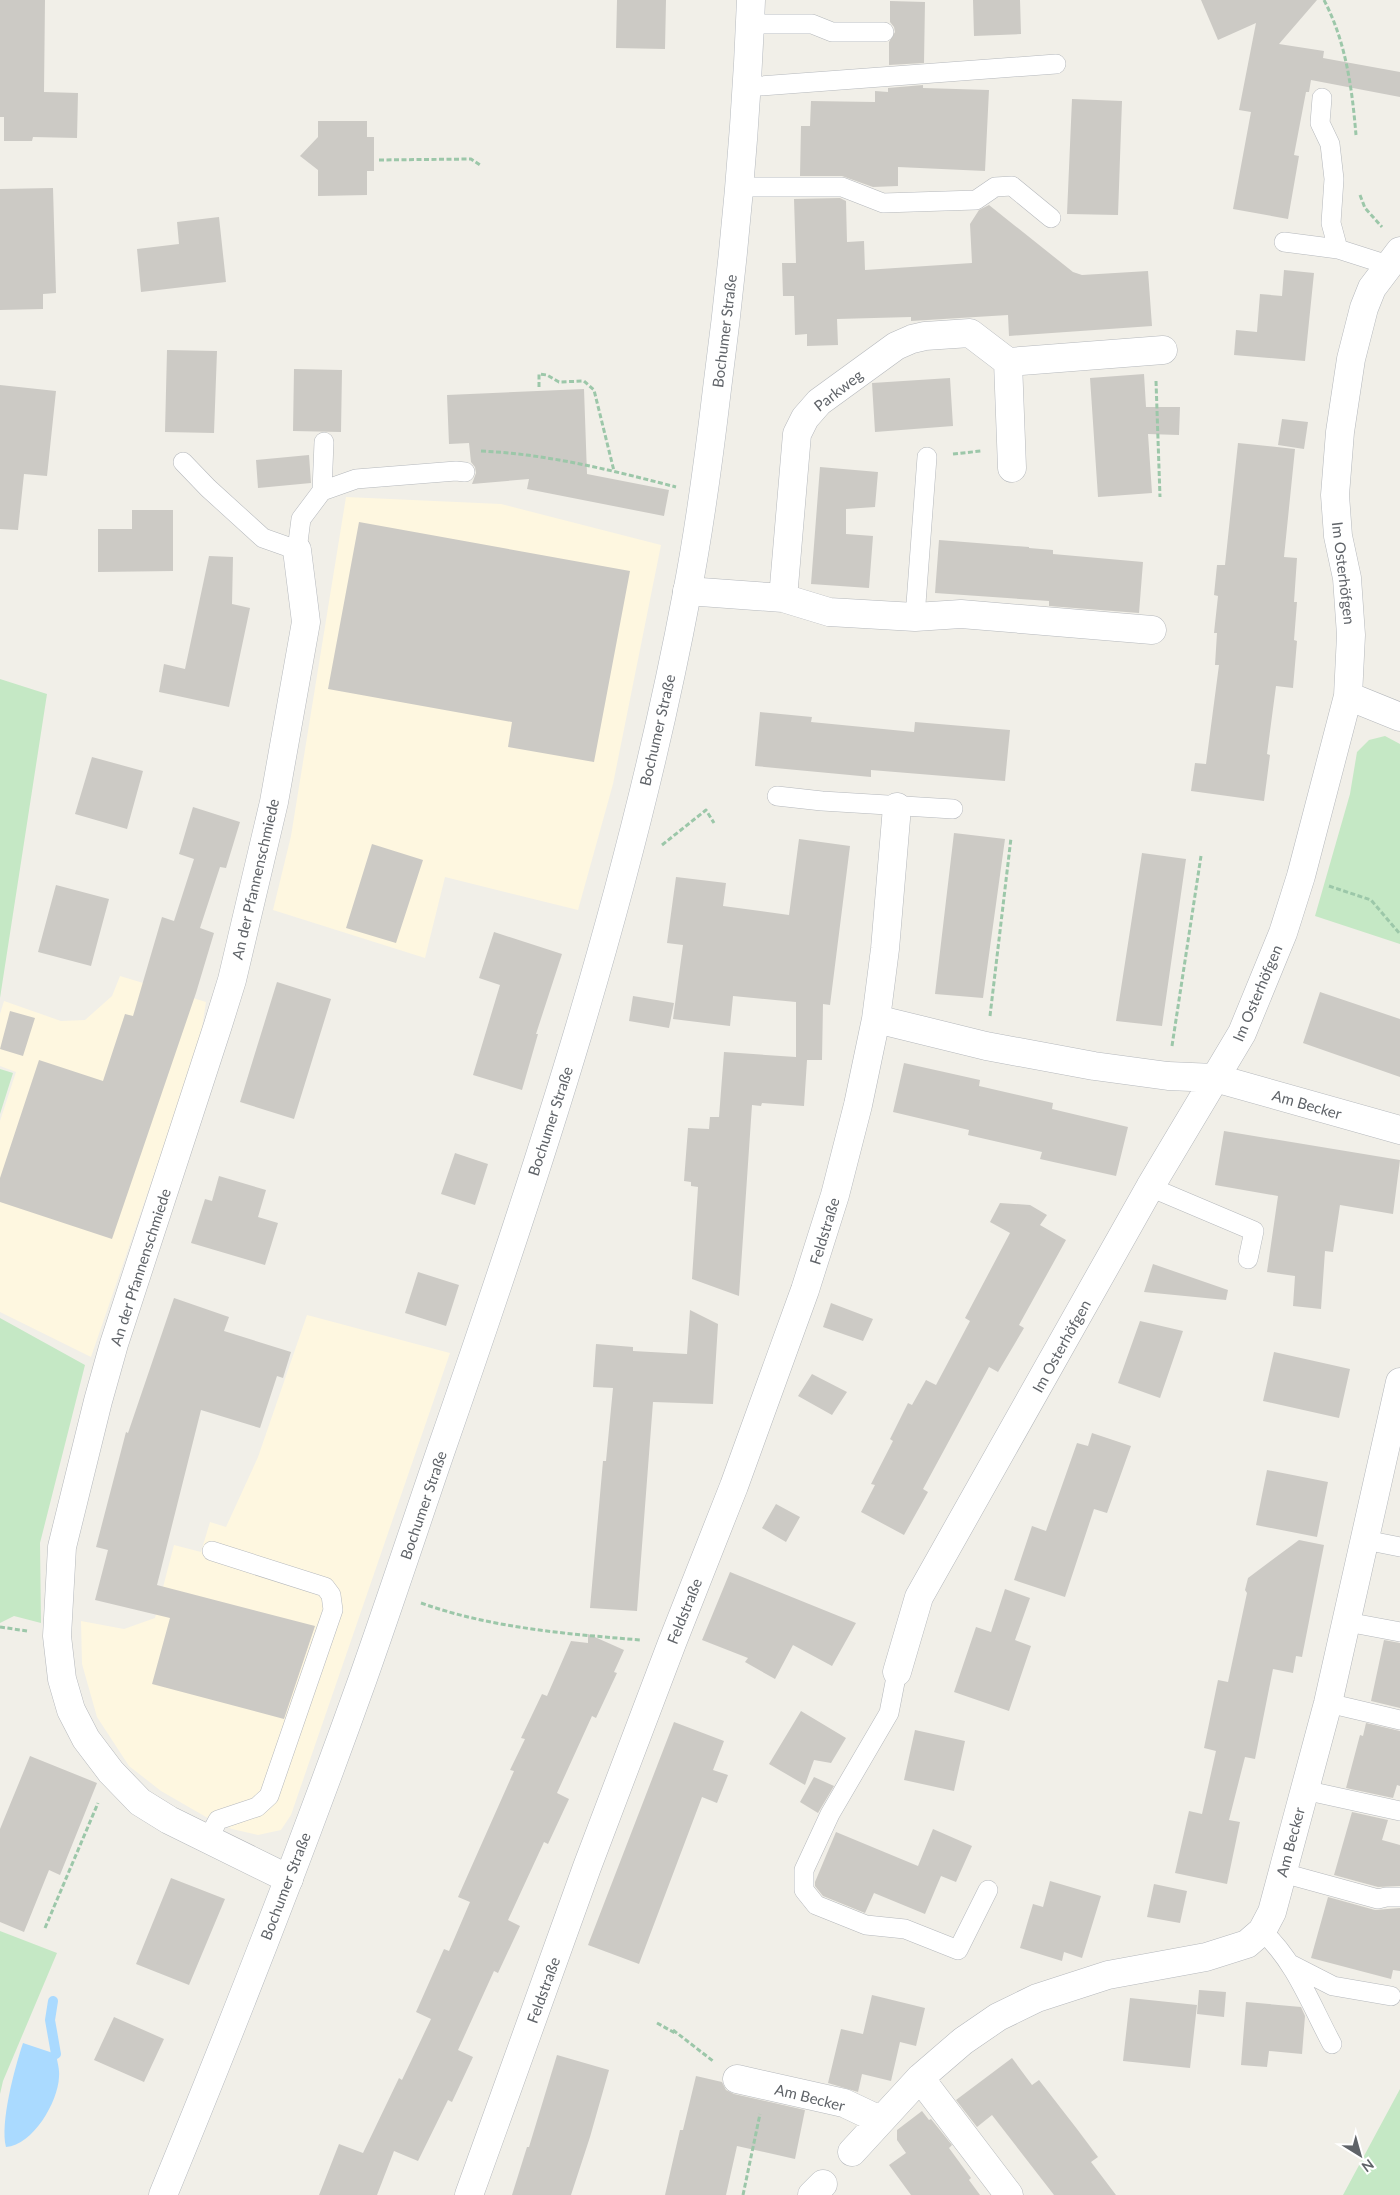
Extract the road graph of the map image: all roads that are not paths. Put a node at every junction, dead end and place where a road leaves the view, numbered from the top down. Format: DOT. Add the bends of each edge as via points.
graph roads {
  1 [pos="750,12"];
  2 [pos="884,32"];
  3 [pos="1056,64"];
  4 [pos="747,86"];
  5 [pos="1322,98"];
  6 [pos="739,187"];
  7 [pos="1051,218"];
  8 [pos="1284,242"];
  9 [pos="1338,250"];
  10 [pos="1392,250"];
  11 [pos="1159,350"];
  12 [pos="1008,362"];
  13 [pos="324,442"];
  14 [pos="927,457"];
  15 [pos="1011,458"];
  16 [pos="183,462"];
  17 [pos="465,472"];
  18 [pos="322,491"];
  19 [pos="297,550"];
  20 [pos="688,591"];
  21 [pos="783,598"];
  22 [pos="915,617"];
  23 [pos="1152,630"];
  24 [pos="1348,696"];
  25 [pos="1400,717"];
  26 [pos="777,796"];
  27 [pos="896,807"];
  28 [pos="953,809"];
  29 [pos="876,1019"];
  30 [pos="1215,1078"];
  31 [pos="1400,1130"];
  32 [pos="1150,1187"];
  33 [pos="1248,1259"];
  34 [pos="1400,1382"];
  35 [pos="1365,1540"];
  36 [pos="1400,1547"];
  37 [pos="212,1551"];
  38 [pos="1347,1622"];
  39 [pos="1400,1632"];
  40 [pos="897,1672"];
  41 [pos="1328,1703"];
  42 [pos="1400,1720"];
  43 [pos="1304,1790"];
  44 [pos="1400,1811"];
  45 [pos="208,1839"];
  46 [pos="1282,1873"];
  47 [pos="289,1879"];
  48 [pos="988,1890"];
  49 [pos="1400,1897"];
  50 [pos="1262,1931"];
  51 [pos="1290,1964"];
  52 [pos="1391,1996"];
  53 [pos="1332,2044"];
  54 [pos="920,2078"];
  55 [pos="738,2079"];
  56 [pos="880,2120"];
  57 [pos="852,2152"];
  58 [pos="163,2195"];
  59 [pos="469,2195"];
  60 [pos="1009,2195"];
  1 -- 2 [label="lane" via="812,24 832,32"];
  1 -- 4 [label="street, Bochumer Straße"];
  3 -- 4 [label="lane"];
  4 -- 6 [label="street, Bochumer Straße"];
  5 -- 9 [label="lane" via="1320,123 1330,144 1334,179 1331,223"];
  6 -- 7 [label="lane" via="842,187 882,203 976,200 995,187 1012,186"];
  6 -- 20 [label="street, Bochumer Straße" via="727,315"];
  8 -- 9 [label="lane"];
  9 -- 10 [label="lane"];
  10 -- 24 [label="street, Im Osterhöfgen" via="1364,308 1351,359 1340,432 1334,495 1352,635"];
  11 -- 12 [label="street"];
  12 -- 15 [label="street"];
  12 -- 21 [label="street, Parkweg" via="970,333 925,336 896,346 819,402 797,434"];
  13 -- 18 [label="lane"];
  14 -- 22 [label="lane"];
  16 -- 19 [label="lane" via="263,538"];
  17 -- 18 [label="lane" via="356,479"];
  18 -- 19 [label="lane" via="301,519"];
  19 -- 45 [label="street, An der Pfannenschmiede" via="306,622 269,820 232,980 205,1072 114,1344 62,1547 57,1636 62,1679 71,1710 86,1739 140,1802"];
  20 -- 21 [label="street"];
  20 -- 47 [label="street, Bochumer Straße" via="636,821 564,1080 482,1334 368,1665"];
  21 -- 22 [label="street" via="830,612"];
  22 -- 23 [label="street" via="961,614"];
  24 -- 25 [label="street"];
  24 -- 30 [label="street, Im Osterhöfgen" via="1283,933 1242,1033"];
  26 -- 27 [label="lane"];
  27 -- 28 [label="lane"];
  27 -- 29 [label="street, Feldstraße"];
  29 -- 30 [label="street" via="986,1046 1094,1066 1168,1076"];
  29 -- 59 [label="street, Feldstraße" via="837,1186 805,1290 734,1486 586,1867"];
  30 -- 31 [label="street, Am Becker"];
  30 -- 32 [label="street, Im Osterhöfgen"];
  32 -- 33 [label="lane" via="1254,1231"];
  32 -- 40 [label="street, Im Osterhöfgen" via="919,1598"];
  34 -- 35 [label="street, Am Becker"];
  35 -- 36 [label="lane"];
  35 -- 38 [label="street, Am Becker"];
  37 -- 45 [label="lane" via="325,1587 331,1594 333,1610 269,1796 257,1807 218,1820"];
  38 -- 39 [label="lane"];
  38 -- 41 [label="street, Am Becker"];
  40 -- 48 [label="lane" via="889,1713 830,1814 804,1870 804,1890 816,1905 866,1925 905,1929 958,1950"];
  41 -- 42 [label="lane"];
  41 -- 43 [label="street, Am Becker"];
  43 -- 44 [label="lane"];
  43 -- 46 [label="street, Am Becker"];
  45 -- 47 [label="street, An der Pfannenschmiede"];
  46 -- 49 [label="lane" via="1378,1899"];
  46 -- 50 [label="street, Am Becker" via="1272,1912"];
  47 -- 58 [label="street, Bochumer Straße"];
  50 -- 51 [label="lane"];
  50 -- 54 [label="street, Am Becker" via="1247,1944 1206,1957 1108,1975 1037,1998 998,2017 963,2041"];
  51 -- 52 [label="lane" via="1333,1986"];
  51 -- 53 [label="lane"];
  54 -- 56 [label="street, Am Becker"];
  54 -- 60 [label="street"];
  55 -- 56 [label="street, Am Becker" via="844,2103"];
  56 -- 57 [label="street, Am Becker"];
}
